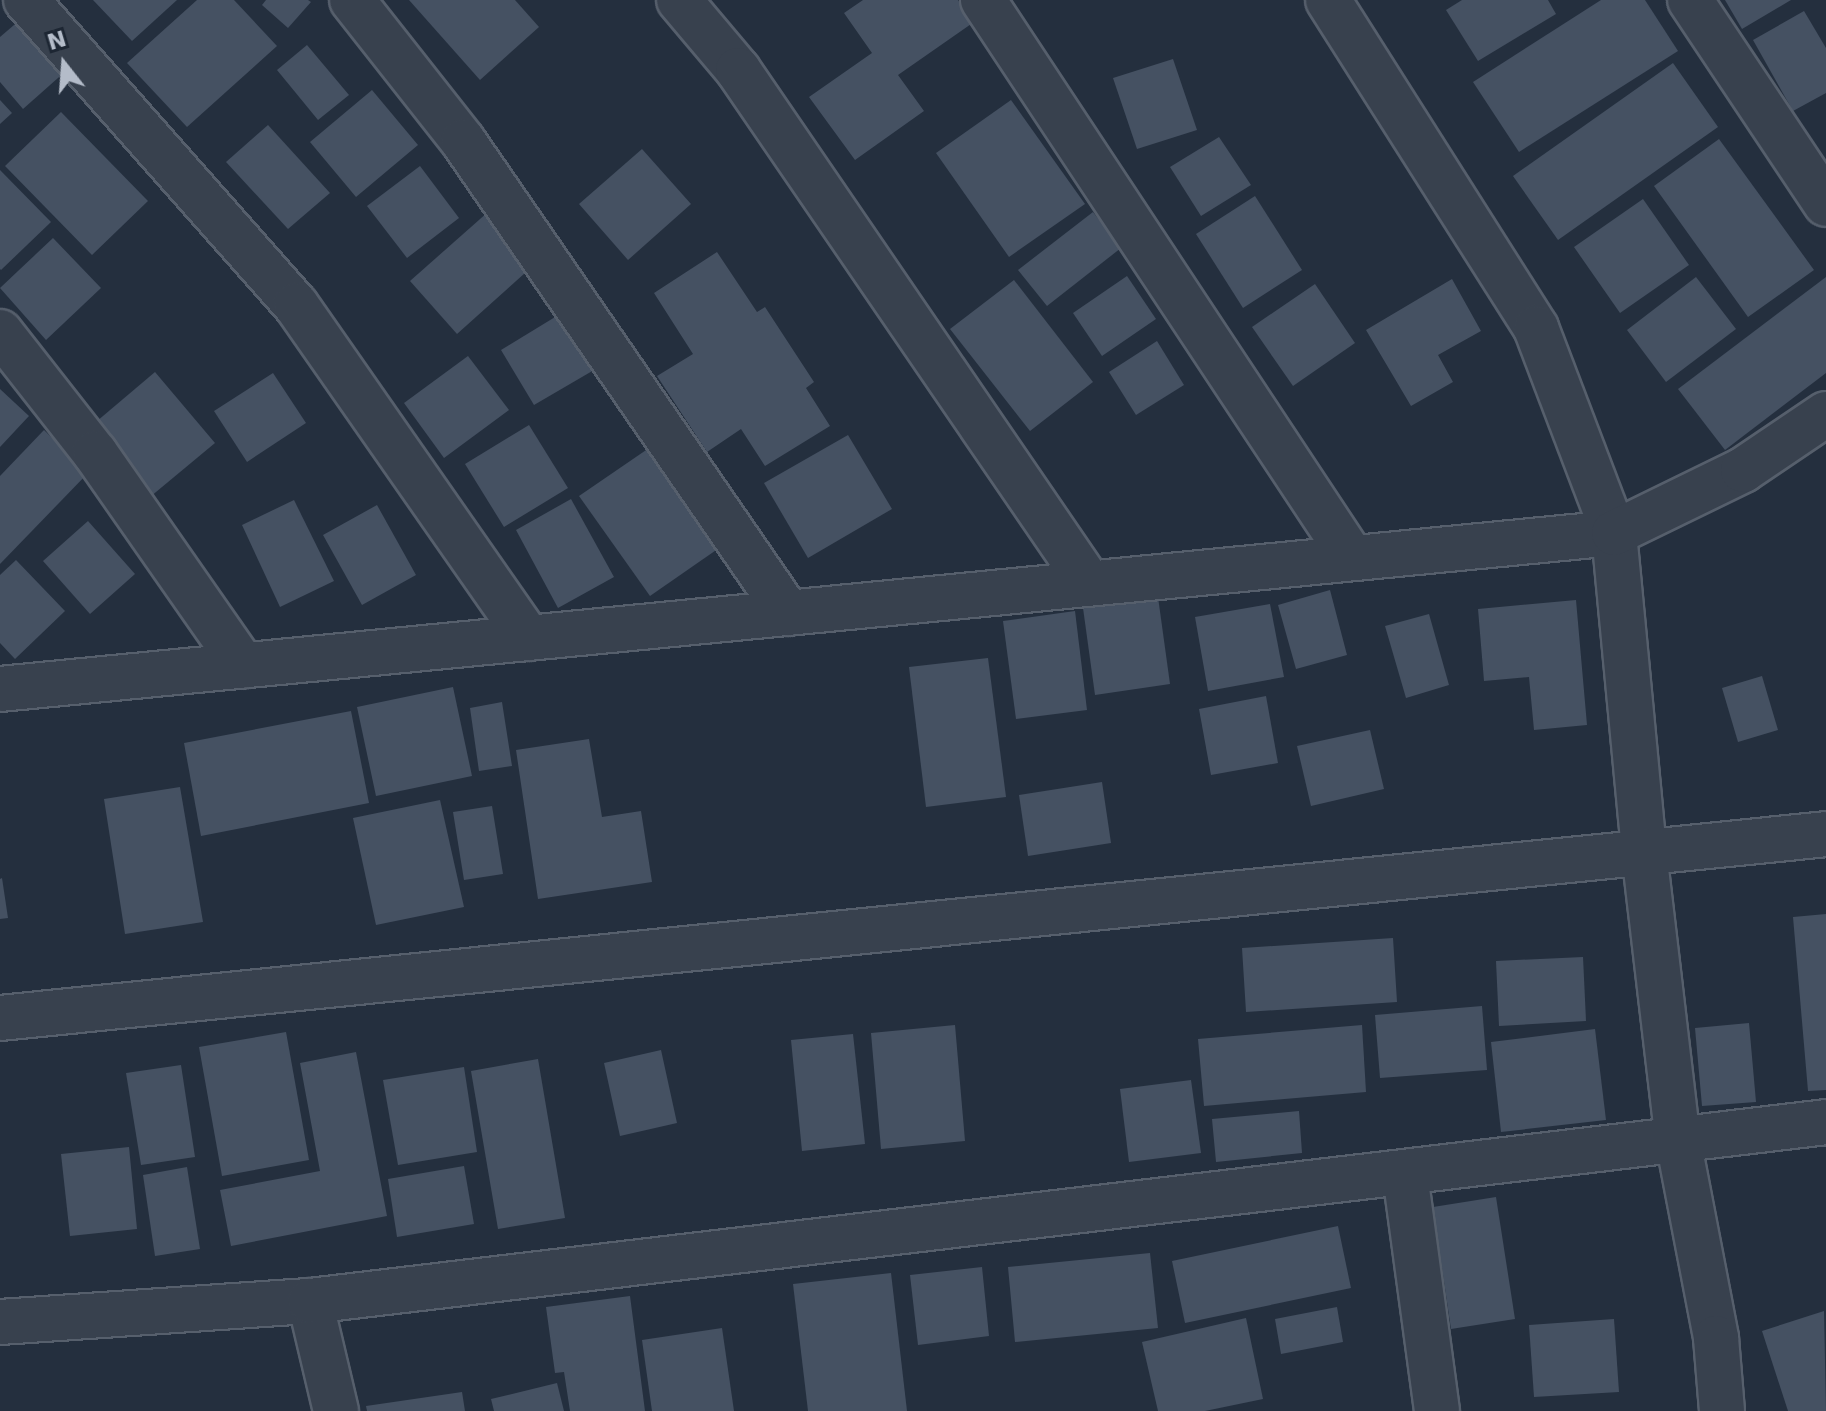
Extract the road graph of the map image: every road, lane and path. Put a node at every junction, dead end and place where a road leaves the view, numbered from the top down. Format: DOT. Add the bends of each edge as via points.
graph roads {
  1 [pos="26,0"];
  2 [pos="352,0"];
  3 [pos="679,0"];
  4 [pos="983,0"];
  5 [pos="1328,0"];
  6 [pos="1690,0"];
  7 [pos="1826,204"];
  8 [pos="0,332"];
  9 [pos="1826,414"];
  10 [pos="1614,533"];
  11 [pos="1352,558"];
  12 [pos="1089,583"];
  13 [pos="788,613"];
  14 [pos="528,638"];
  15 [pos="243,665"];
  16 [pos="0,689"];
  17 [pos="1826,834"];
  18 [pos="1644,852"];
  19 [pos="0,1018"];
  20 [pos="1826,1122"];
  21 [pos="1678,1140"];
  22 [pos="1405,1174"];
  23 [pos="310,1301"];
  24 [pos="0,1322"];
  25 [pos="336,1411"];
  26 [pos="1429,1411"];
  27 [pos="1437,1411"];
  28 [pos="1722,1411"];
  1 -- 14 [label="street" via="296,305"];
  2 -- 13 [label="street" via="463,141"];
  3 -- 12 [label="street" via="738,70"];
  4 -- 11 [label="street"];
  5 -- 10 [label="street" via="1536,328"];
  6 -- 7 [label="street"];
  8 -- 15 [label="street" via="95,453"];
  9 -- 10 [label="street" via="1743,470"];
  10 -- 11 [label="street"];
  10 -- 18 [label="street"];
  11 -- 12 [label="street"];
  12 -- 13 [label="street"];
  13 -- 14 [label="street"];
  14 -- 15 [label="street"];
  15 -- 16 [label="street"];
  17 -- 18 [label="street"];
  18 -- 19 [label="street"];
  18 -- 21 [label="street"];
  20 -- 21 [label="street"];
  21 -- 22 [label="street"];
  21 -- 28 [label="street" via="1716,1338"];
  22 -- 23 [label="street"];
  22 -- 27 [label="street"];
  23 -- 24 [label="street"];
  23 -- 25 [label="street"];
  26 -- 27 [label="street"];
}
